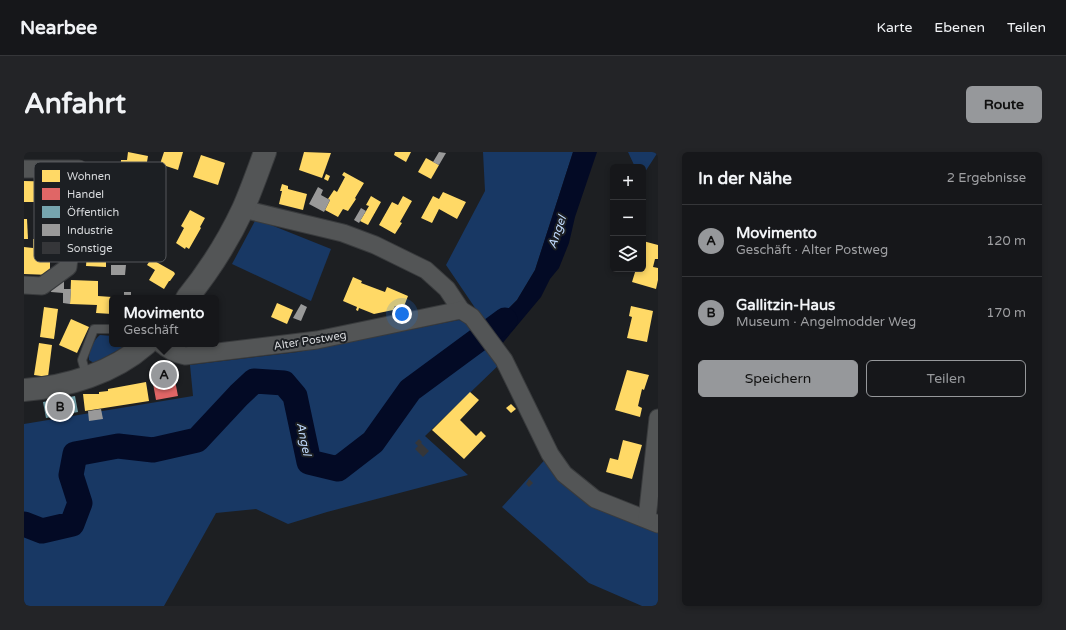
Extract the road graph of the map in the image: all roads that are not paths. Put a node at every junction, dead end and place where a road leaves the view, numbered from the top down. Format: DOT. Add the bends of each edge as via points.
graph roads {
  1 [pos="265,152"];
  2 [pos="243,209"];
  3 [pos="69,262"];
  4 [pos="24,285"];
  5 [pos="189,295"];
  6 [pos="461,310"];
  7 [pos="109,329"];
  8 [pos="143,347"];
  9 [pos="164,347"];
  10 [pos="87,377"];
  11 [pos="24,390"];
  12 [pos="658,418"];
  13 [pos="652,522"];
  1 -- 2 [label="street"];
  2 -- 5 [label="street" via="223,247"];
  2 -- 6 [label="street" via="343,233 375,245 426,270 447,289"];
  3 -- 4 [label="street" via="68,267 42,286"];
  6 -- 9 [label="street, Alter Postweg" via="317,340 185,356 175,354"];
  6 -- 13 [label="street" via="472,316 504,360 550,454 564,474 595,499"];
  7 -- 10 [label="lane" via="94,329 82,360"];
  8 -- 10 [label="street" via="121,362"];
  10 -- 11 [label="street" via="56,386"];
  12 -- 13 [label="street"];
}
